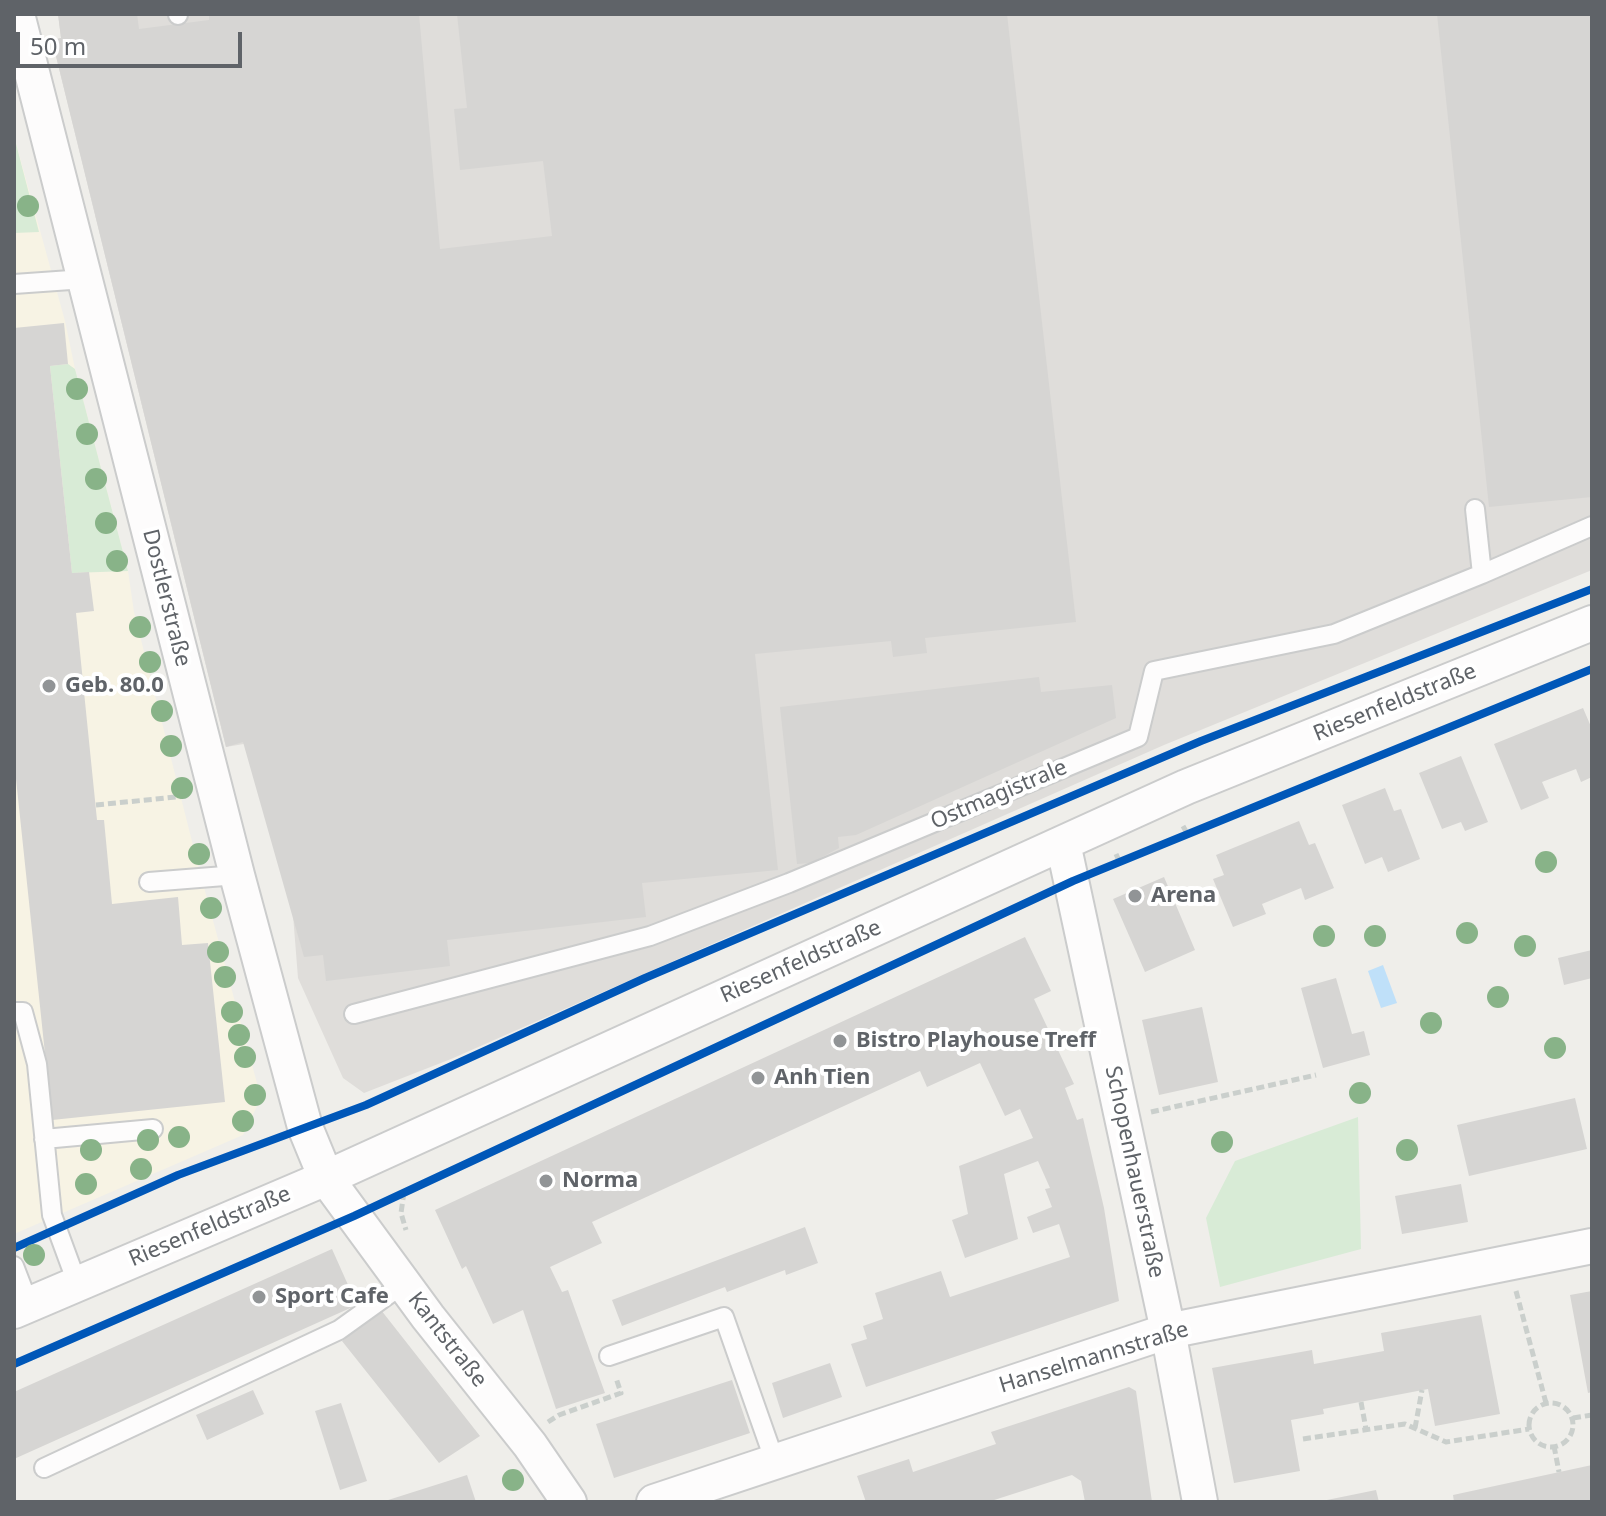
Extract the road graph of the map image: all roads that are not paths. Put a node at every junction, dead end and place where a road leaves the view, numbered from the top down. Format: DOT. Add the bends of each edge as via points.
graph roads {
  1 [pos="17,14"];
  2 [pos="85,279"];
  3 [pos="14,284"];
  4 [pos="1475,509"];
  5 [pos="1592,526"];
  6 [pos="1482,574"];
  7 [pos="1592,623"];
  8 [pos="1063,843"];
  9 [pos="237,875"];
  10 [pos="149,882"];
  11 [pos="14,1012"];
  12 [pos="354,1014"];
  13 [pos="153,1129"];
  14 [pos="44,1139"];
  15 [pos="326,1178"];
  16 [pos="1592,1246"];
  17 [pos="14,1266"];
  18 [pos="77,1283"];
  19 [pos="403,1284"];
  20 [pos="21,1308"];
  21 [pos="1168,1331"];
  22 [pos="609,1356"];
  23 [pos="775,1462"];
  24 [pos="44,1468"];
  25 [pos="569,1502"];
  26 [pos="654,1502"];
  27 [pos="1200,1502"];
  1 -- 2 [label="street, Dostlerstraße"];
  2 -- 3 [label="lane"];
  2 -- 9 [label="street, Dostlerstraße"];
  4 -- 6 [label="lane"];
  5 -- 6 [label="lane, Ostmagistrale"];
  6 -- 12 [label="lane, Ostmagistrale" via="1334,634 1154,671 1138,737 789,883 650,936"];
  7 -- 8 [label="street, Riesenfeldstraße" via="1186,787"];
  8 -- 15 [label="street, Riesenfeldstraße"];
  8 -- 21 [label="street, Schopenhauerstraße"];
  9 -- 10 [label="lane"];
  9 -- 15 [label="street, Dostlerstraße" via="301,1114"];
  11 -- 14 [label="lane" via="23,1012 37,1064"];
  13 -- 14 [label="lane"];
  14 -- 18 [label="lane" via="52,1215"];
  15 -- 18 [label="street, Riesenfeldstraße"];
  15 -- 19 [label="street, Kantstraße"];
  16 -- 21 [label="street, Hanselmannstraße"];
  17 -- 20 [label="lane"];
  18 -- 20 [label="street, Riesenfeldstraße"];
  19 -- 24 [label="lane" via="339,1330"];
  19 -- 25 [label="street, Kantstraße"];
  21 -- 23 [label="street, Hanselmannstraße"];
  21 -- 27 [label="street, Schopenhauerstraße"];
  22 -- 23 [label="lane" via="724,1317"];
  23 -- 26 [label="street, Hanselmannstraße"];
}
